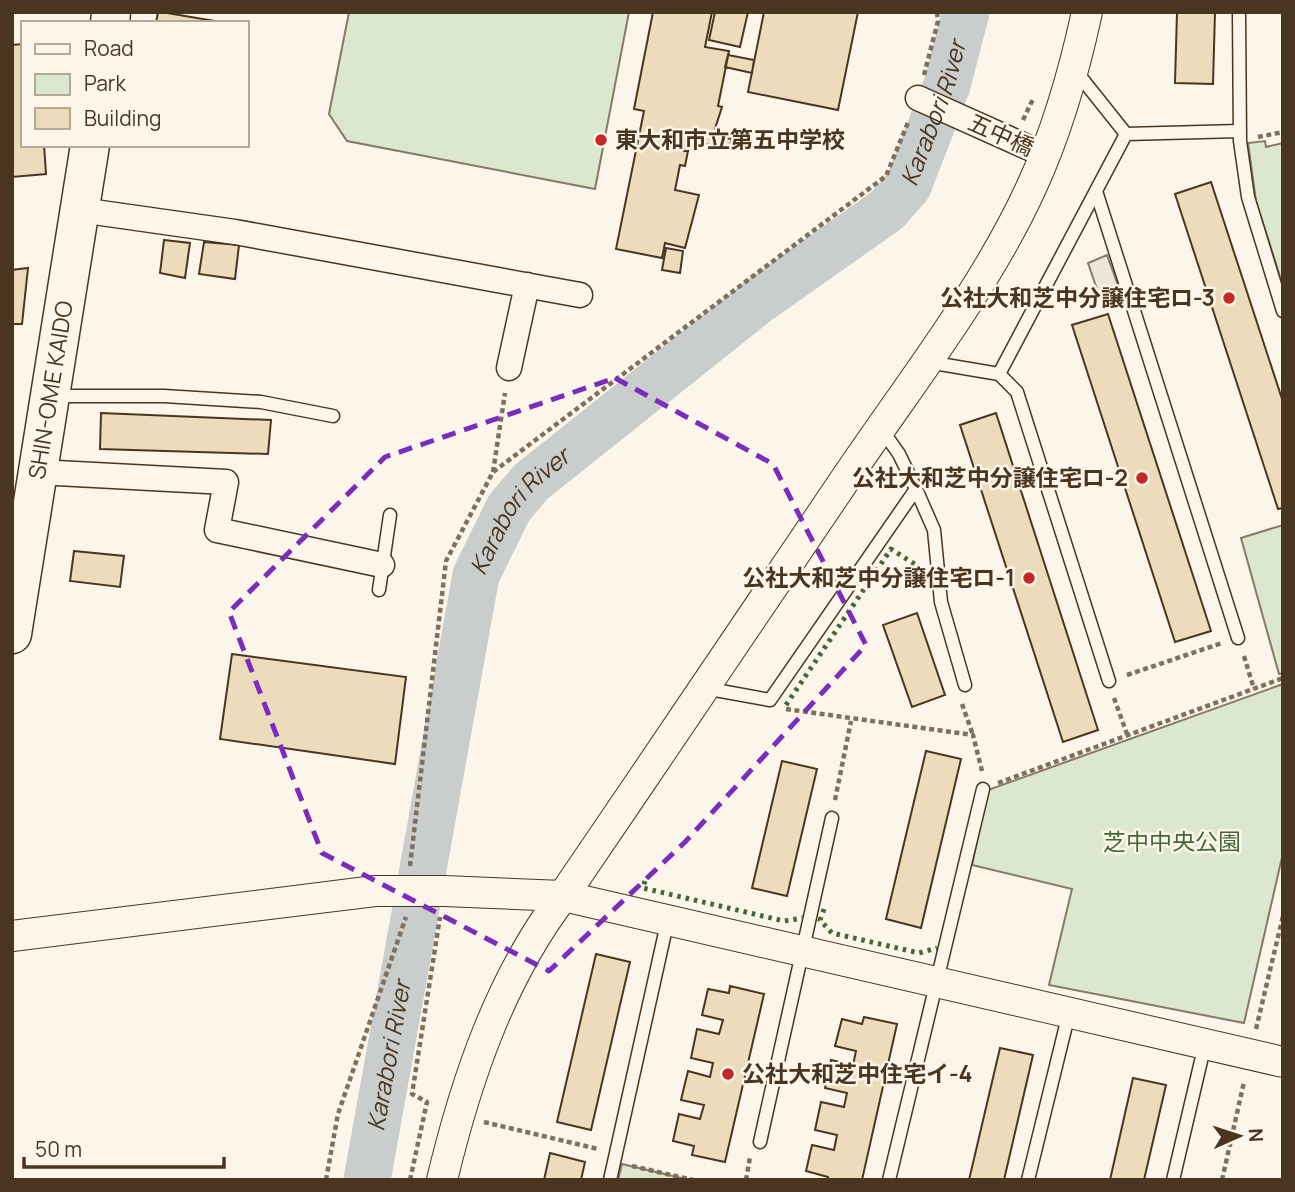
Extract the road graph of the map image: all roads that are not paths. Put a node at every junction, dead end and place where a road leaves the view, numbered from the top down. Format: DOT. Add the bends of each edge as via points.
graph roads {
  1 [pos="1087,12"];
  2 [pos="1239,12"];
  3 [pos="1074,69"];
  4 [pos="918,98"];
  5 [pos="1239,131"];
  6 [pos="1126,134"];
  7 [pos="90,147"];
  8 [pos="1045,155"];
  9 [pos="1096,191"];
  10 [pos="80,210"];
  11 [pos="527,285"];
  12 [pos="580,295"];
  13 [pos="1283,311"];
  14 [pos="926,362"];
  15 [pos="509,368"];
  16 [pos="999,374"];
  17 [pos="50,396"];
  18 [pos="333,416"];
  19 [pos="880,427"];
  20 [pos="38,472"];
  21 [pos="916,489"];
  22 [pos="390,515"];
  23 [pos="382,565"];
  24 [pos="379,590"];
  25 [pos="12,634"];
  26 [pos="1238,638"];
  27 [pos="1109,681"];
  28 [pos="965,685"];
  29 [pos="704,688"];
  30 [pos="984,789"];
  31 [pos="832,818"];
  32 [pos="563,896"];
  33 [pos="668,919"];
  34 [pos="12,936"];
  35 [pos="803,950"];
  36 [pos="937,982"];
  37 [pos="1069,1013"];
  38 [pos="1205,1044"];
  39 [pos="1283,1062"];
  40 [pos="760,1142"];
  41 [pos="442,1180"];
  42 [pos="610,1180"];
  43 [pos="889,1180"];
  44 [pos="1028,1180"];
  45 [pos="1173,1180"];
  1 -- 3 [label="street"];
  2 -- 5 [label="lane"];
  3 -- 6 [label="lane"];
  3 -- 8 [label="street"];
  4 -- 8 [label="street, 五中橋"];
  5 -- 6 [label="lane"];
  5 -- 13 [label="lane" via="1248,197"];
  6 -- 9 [label="lane"];
  7 -- 10 [label="main road, SHIN-OME KAIDO"];
  8 -- 14 [label="street" via="1031,190 985,271"];
  9 -- 16 [label="lane"];
  9 -- 26 [label="lane"];
  10 -- 11 [label="street" via="235,232"];
  10 -- 17 [label="main road, SHIN-OME KAIDO"];
  11 -- 12 [label="street"];
  11 -- 15 [label="street"];
  14 -- 16 [label="lane"];
  14 -- 19 [label="street"];
  16 -- 27 [label="lane" via="1017,392"];
  17 -- 18 [label="lane" via="261,402"];
  17 -- 20 [label="main road, SHIN-OME KAIDO"];
  19 -- 21 [label="lane"];
  19 -- 29 [label="street"];
  20 -- 23 [label="street" via="226,482 217,530"];
  20 -- 25 [label="main road, SHIN-OME KAIDO"];
  21 -- 28 [label="lane" via="934,530 941,602"];
  21 -- 29 [label="lane" via="770,700"];
  22 -- 23 [label="lane"];
  23 -- 24 [label="lane"];
  29 -- 32 [label="street"];
  30 -- 36 [label="lane"];
  31 -- 35 [label="lane"];
  32 -- 33 [label="street"];
  32 -- 34 [label="street, bridge" via="375,891"];
  32 -- 41 [label="street" via="532,936 475,1062"];
  33 -- 35 [label="street"];
  33 -- 42 [label="lane"];
  35 -- 36 [label="street"];
  35 -- 40 [label="lane"];
  36 -- 37 [label="street"];
  36 -- 43 [label="lane"];
  37 -- 38 [label="street"];
  37 -- 44 [label="lane"];
  38 -- 39 [label="street"];
  38 -- 45 [label="lane"];
}
